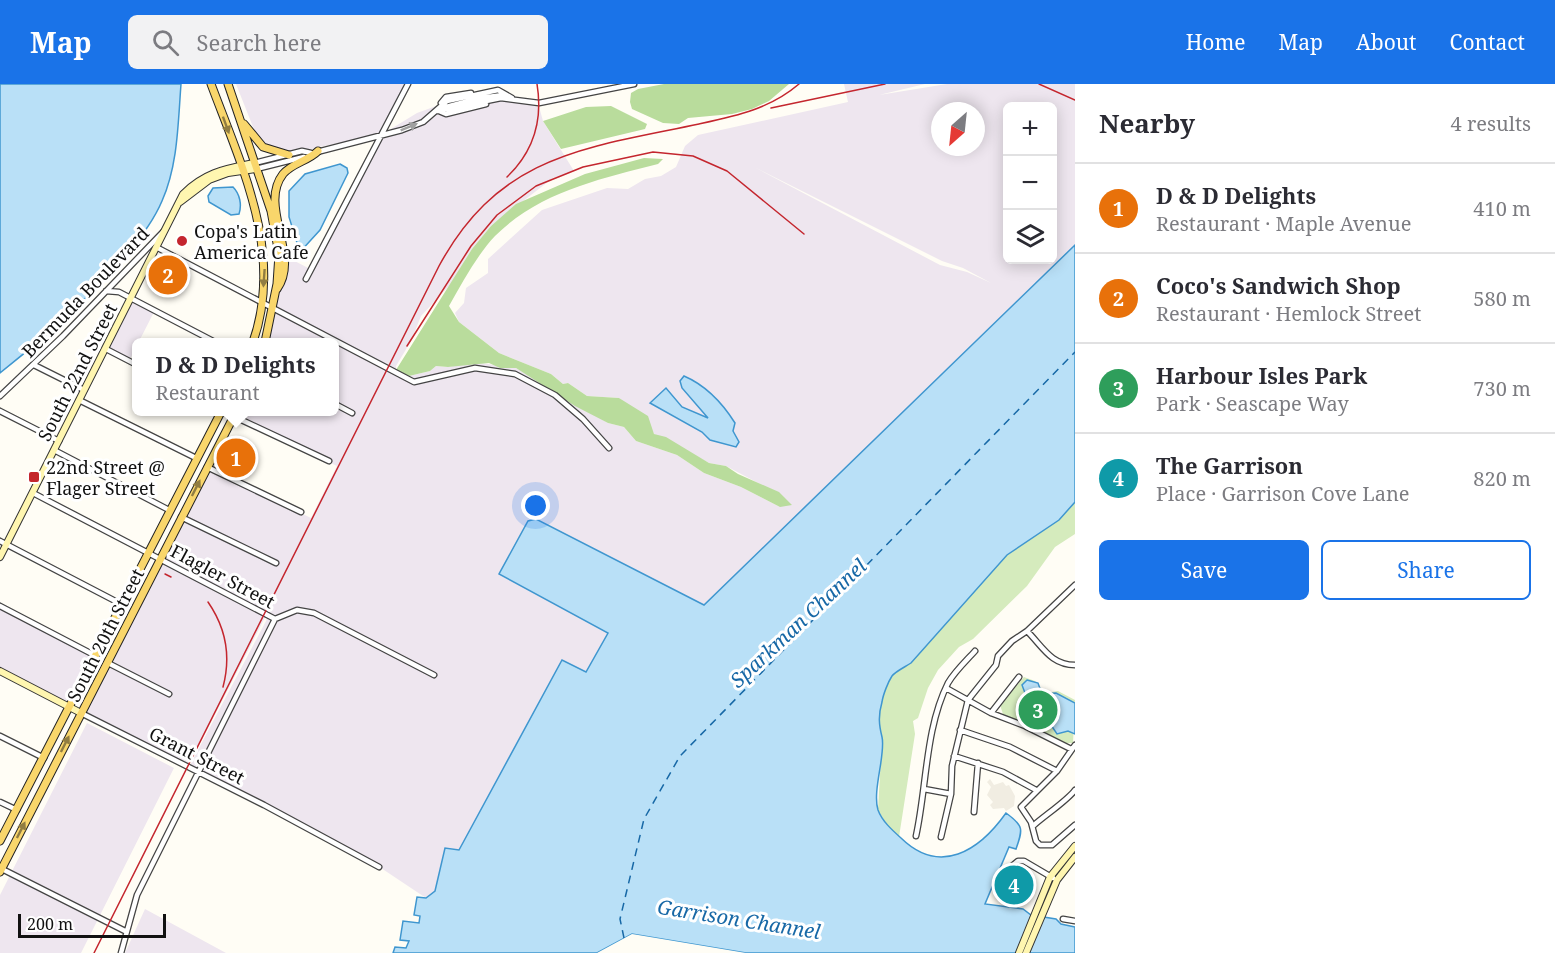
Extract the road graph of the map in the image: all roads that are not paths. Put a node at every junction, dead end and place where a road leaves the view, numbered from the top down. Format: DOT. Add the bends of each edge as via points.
graph roads {
  1 [pos="211,84"];
  2 [pos="228,84"];
  3 [pos="408,84"];
  4 [pos="634,84"];
  5 [pos="512,98"];
  6 [pos="437,111"];
  7 [pos="241,120"];
  8 [pos="379,137"];
  9 [pos="315,152"];
  10 [pos="289,155"];
  11 [pos="255,166"];
  12 [pos="242,169"];
  13 [pos="163,231"];
  14 [pos="156,247"];
  15 [pos="306,279"];
  16 [pos="106,291"];
  17 [pos="276,291"];
  18 [pos="131,299"];
  19 [pos="262,302"];
  20 [pos="273,308"];
  21 [pos="207,338"];
  22 [pos="254,338"];
  23 [pos="266,338"];
  24 [pos="330,338"];
  25 [pos="339,343"];
  26 [pos="106,349"];
  27 [pos="132,362"];
  28 [pos="34,365"];
  29 [pos="84,390"];
  30 [pos="0,396"];
  31 [pos="79,400"];
  32 [pos="339,406"];
  33 [pos="0,411"];
  34 [pos="352,413"];
  35 [pos="218,416"];
  36 [pos="234,416"];
  37 [pos="239,416"];
  38 [pos="59,441"];
  39 [pos="609,448"];
  40 [pos="54,450"];
  41 [pos="196,458"];
  42 [pos="329,461"];
  43 [pos="207,467"];
  44 [pos="33,493"];
  45 [pos="169,510"];
  46 [pos="301,512"];
  47 [pos="181,517"];
  48 [pos="3,542"];
  49 [pos="148,552"];
  50 [pos="0,557"];
  51 [pos="160,559"];
  52 [pos="276,563"];
  53 [pos="1075,585"];
  54 [pos="122,604"];
  55 [pos="0,606"];
  56 [pos="275,619"];
  57 [pos="1027,632"];
  58 [pos="975,651"];
  59 [pos="96,656"];
  60 [pos="108,663"];
  61 [pos="1075,665"];
  62 [pos="0,671"];
  63 [pos="434,675"];
  64 [pos="1019,677"];
  65 [pos="946,688"];
  66 [pos="170,694"];
  67 [pos="968,700"];
  68 [pos="71,707"];
  69 [pos="81,713"];
  70 [pos="992,713"];
  71 [pos="960,730"];
  72 [pos="0,736"];
  73 [pos="1073,747"];
  74 [pos="954,756"];
  75 [pos="44,758"];
  76 [pos="978,763"];
  77 [pos="1057,771"];
  78 [pos="197,772"];
  79 [pos="924,789"];
  80 [pos="1036,790"];
  81 [pos="1075,790"];
  82 [pos="951,794"];
  83 [pos="0,802"];
  84 [pos="17,810"];
  85 [pos="974,812"];
  86 [pos="1075,825"];
  87 [pos="1033,826"];
  88 [pos="916,836"];
  89 [pos="941,837"];
  90 [pos="0,841"];
  91 [pos="1075,846"];
  92 [pos="1075,857"];
  93 [pos="379,867"];
  94 [pos="0,869"];
  95 [pos="1050,877"];
  96 [pos="1057,880"];
  97 [pos="1003,890"];
  98 [pos="1041,910"];
  99 [pos="1064,919"];
  100 [pos="1075,921"];
  101 [pos="125,931"];
  102 [pos="121,953"];
  103 [pos="1019,953"];
  104 [pos="1026,953"];
  1 -- 12 [label="main road, one-way"];
  2 -- 7 [label="main road"];
  3 -- 8 [label="street"];
  4 -- 5 [label="street" via="539,103"];
  5 -- 6 [label="street"];
  5 -- 6 [label="street" via="498,90 447,101"];
  8 -- 6 [label="street, one-way" via="423,122"];
  7 -- 10 [label="main road" via="263,147"];
  7 -- 11 [label="main road"];
  8 -- 9 [label="street"];
  8 -- 15 [label="street"];
  9 -- 10 [label="street"];
  9 -- 11 [label="street" via="303,158"];
  9 -- 17 [label="main road" via="307,162 288,170 278,185 275,197 283,275"];
  10 -- 11 [label="street"];
  11 -- 12 [label="street, South 22nd Street"];
  11 -- 17 [label="main road" via="272,211 279,254"];
  12 -- 13 [label="street, South 22nd Street" via="222,168 205,175 183,194"];
  12 -- 19 [label="main road, one-way" via="261,230 266,271"];
  13 -- 14 [label="street, South 22nd Street"];
  13 -- 16 [label="street, Bermuda Boulevard"];
  14 -- 18 [label="street, South 22nd Street"];
  14 -- 19 [label="street"];
  16 -- 18 [label="street" via="119,292"];
  16 -- 28 [label="street, Bermuda Boulevard"];
  17 -- 20 [label="main road"];
  18 -- 21 [label="street"];
  18 -- 26 [label="street, South 22nd Street"];
  19 -- 20 [label="street"];
  19 -- 22 [label="main road"];
  20 -- 23 [label="main road"];
  20 -- 24 [label="street"];
  25 -- 39 [label="street" via="414,382 475,368 515,374 555,395"];
  26 -- 27 [label="street"];
  26 -- 29 [label="street, South 22nd Street"];
  28 -- 29 [label="street"];
  28 -- 30 [label="street, Bermuda Boulevard"];
  29 -- 31 [label="street, South 22nd Street"];
  31 -- 38 [label="street, South 22nd Street"];
  31 -- 41 [label="street"];
  32 -- 34 [label="street"];
  33 -- 38 [label="street"];
  35 -- 41 [label="main road, South 20th Street"];
  36 -- 43 [label="main road, South 20th Street"];
  37 -- 42 [label="street"];
  38 -- 40 [label="street, South 22nd Street"];
  40 -- 44 [label="street, South 22nd Street"];
  40 -- 45 [label="street"];
  41 -- 45 [label="main road, South 20th Street"];
  43 -- 46 [label="street"];
  47 -- 43 [label="main road, South 20th Street, one-way"];
  44 -- 48 [label="street, South 22nd Street"];
  44 -- 49 [label="street, Flagler Street"];
  45 -- 49 [label="main road, South 20th Street"];
  47 -- 51 [label="main road, South 20th Street"];
  47 -- 52 [label="street"];
  48 -- 50 [label="street, South 22nd Street"];
  48 -- 54 [label="street"];
  49 -- 51 [label="street, Flagler Street"];
  49 -- 54 [label="main road, South 20th Street"];
  51 -- 56 [label="street, Flagler Street"];
  51 -- 60 [label="main road, South 20th Street"];
  53 -- 57 [label="street"];
  54 -- 59 [label="main road, South 20th Street"];
  55 -- 59 [label="street"];
  56 -- 63 [label="street, Flagler Street" via="297,610 314,613"];
  56 -- 78 [label="street"];
  57 -- 61 [label="street" via="1052,659 1063,665"];
  57 -- 67 [label="street" via="998,656 996,665"];
  58 -- 65 [label="street"];
  59 -- 68 [label="main road, South 20th Street"];
  60 -- 66 [label="street"];
  60 -- 69 [label="main road, South 20th Street"];
  62 -- 68 [label="street, Grant Street"];
  64 -- 70 [label="street"];
  65 -- 67 [label="street"];
  65 -- 79 [label="street" via="931,742"];
  67 -- 70 [label="street"];
  67 -- 71 [label="street"];
  68 -- 69 [label="street, Grant Street"];
  68 -- 75 [label="main road, South 20th Street"];
  69 -- 78 [label="street, Grant Street"];
  94 -- 69 [label="main road, South 20th Street, one-way"];
  70 -- 73 [label="street"];
  71 -- 74 [label="street"];
  71 -- 77 [label="street" via="1010,747"];
  72 -- 75 [label="street"];
  73 -- 77 [label="street"];
  74 -- 76 [label="street"];
  74 -- 82 [label="street"];
  75 -- 84 [label="main road, South 20th Street"];
  76 -- 80 [label="street"];
  76 -- 85 [label="street"];
  77 -- 80 [label="street"];
  78 -- 93 [label="street, Grant Street"];
  78 -- 101 [label="street" via="136,895"];
  79 -- 82 [label="street"];
  79 -- 88 [label="street"];
  80 -- 87 [label="street" via="1021,807"];
  81 -- 87 [label="street"];
  82 -- 89 [label="street"];
  83 -- 84 [label="street"];
  84 -- 90 [label="main road, South 20th Street"];
  86 -- 87 [label="street" via="1052,845 1045,846 1036,841"];
  91 -- 95 [label="street"];
  92 -- 96 [label="street"];
  94 -- 101 [label="street"];
  95 -- 96 [label="street"];
  95 -- 97 [label="street" via="1018,861 1012,866"];
  95 -- 98 [label="street"];
  96 -- 98 [label="street"];
  98 -- 103 [label="street"];
  98 -- 104 [label="street"];
  99 -- 100 [label="street"];
  101 -- 102 [label="street"];
}
